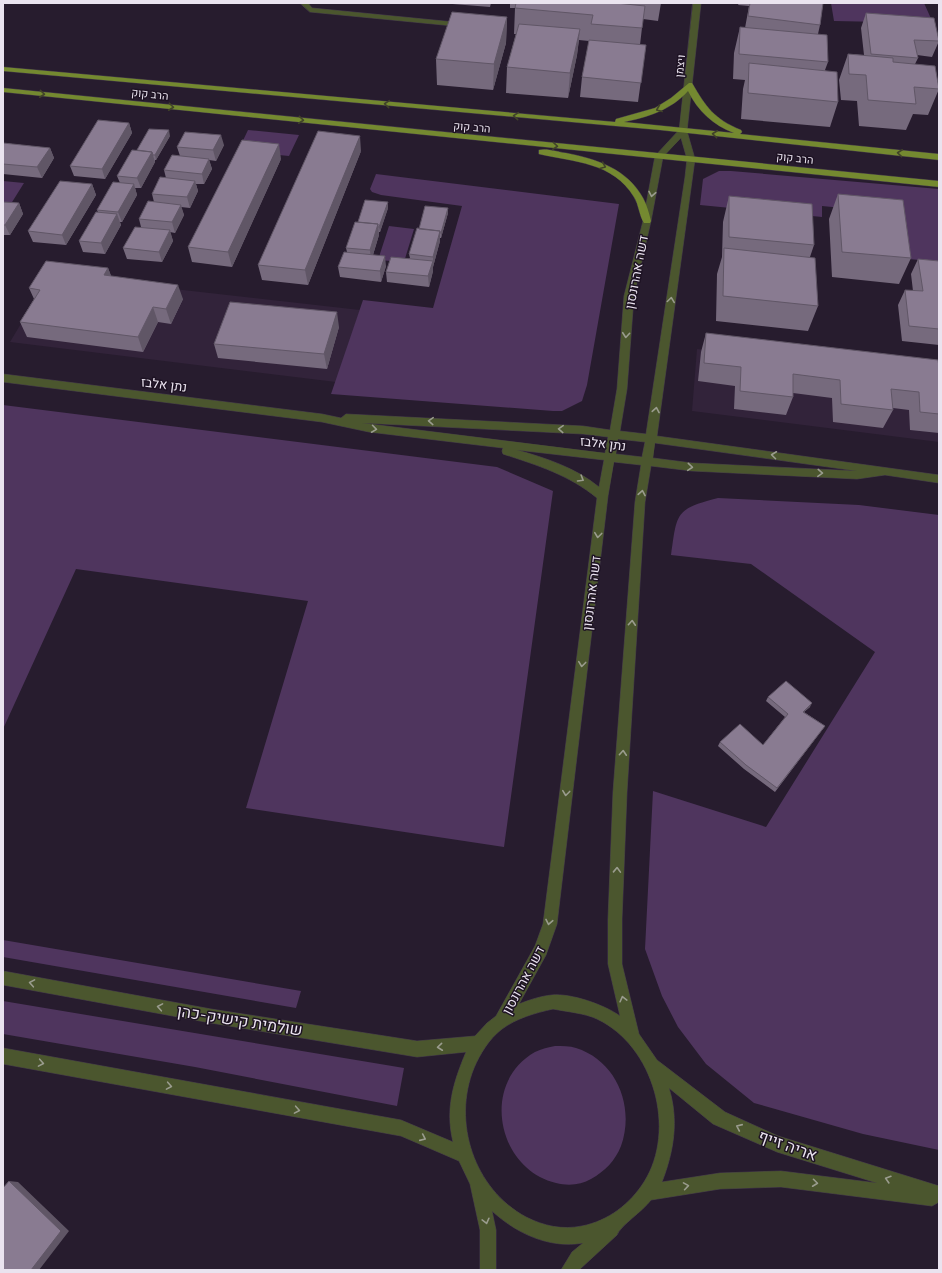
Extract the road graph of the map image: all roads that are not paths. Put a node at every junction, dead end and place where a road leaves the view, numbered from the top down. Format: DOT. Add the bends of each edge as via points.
graph roads {
  1 [pos="304,3"];
  2 [pos="697,3"];
  3 [pos="476,26"];
  4 [pos="3,69"];
  5 [pos="689,85"];
  6 [pos="3,90"];
  7 [pos="606,124"];
  8 [pos="683,131"];
  9 [pos="442,135"];
  10 [pos="760,138"];
  11 [pos="659,156"];
  12 [pos="939,158"];
  13 [pos="691,159"];
  14 [pos="939,184"];
  15 [pos="647,221"];
  16 [pos="3,378"];
  17 [pos="322,418"];
  18 [pos="614,434"];
  19 [pos="651,439"];
  20 [pos="465,440"];
  21 [pos="610,458"];
  22 [pos="647,462"];
  23 [pos="882,472"];
  24 [pos="939,479"];
  25 [pos="603,496"];
  26 [pos="3,978"];
  27 [pos="501,1021"];
  28 [pos="632,1037"];
  29 [pos="479,1043"];
  30 [pos="3,1056"];
  31 [pos="653,1065"];
  32 [pos="464,1155"];
  33 [pos="476,1183"];
  34 [pos="647,1192"];
  35 [pos="939,1194"];
  36 [pos="939,1199"];
  37 [pos="621,1220"];
  38 [pos="488,1270"];
  39 [pos="569,1270"];
  1 -- 3 [label="street" via="310,10"];
  2 -- 5 [label="street, ויצמן"];
  7 -- 4 [label="main road, הרב קוק, one-way"];
  5 -- 7 [label="main road, one-way" via="679,98 670,104 640,116"];
  5 -- 8 [label="street, ויצמן"];
  5 -- 10 [label="main road" via="702,109 714,120 729,129"];
  6 -- 9 [label="main road, הרב קוק, one-way"];
  7 -- 8 [label="main road, הרב קוק"];
  10 -- 8 [label="main road, הרב קוק, one-way"];
  8 -- 11 [label="street"];
  8 -- 13 [label="street, ויצמן"];
  9 -- 11 [label="main road, הרב קוק, one-way"];
  9 -- 15 [label="main road, one-way" via="572,157 618,172 638,196"];
  12 -- 10 [label="main road, הרב קוק, one-way"];
  11 -- 13 [label="main road, הרב קוק"];
  11 -- 15 [label="street, דשה אהרונסון, one-way"];
  13 -- 14 [label="main road, הרב קוק"];
  19 -- 13 [label="street, one-way"];
  15 -- 18 [label="street, דשה אהרונסון, one-way" via="629,296 622,389"];
  16 -- 17 [label="street, נתן אלבז"];
  18 -- 17 [label="street, נתן אלבז, one-way" via="376,418"];
  17 -- 20 [label="street, נתן אלבז, one-way" via="369,428"];
  18 -- 19 [label="street, נתן אלבז"];
  18 -- 21 [label="street, דשה אהרונסון"];
  19 -- 22 [label="street"];
  23 -- 19 [label="street, נתן אלבז, one-way"];
  20 -- 21 [label="street, נתן אלבז"];
  20 -- 25 [label="street, one-way" via="545,462 584,481"];
  21 -- 22 [label="street, נתן אלבז"];
  21 -- 25 [label="street, דשה אהרונסון"];
  22 -- 23 [label="street, נתן אלבז, one-way" via="692,467 857,475"];
  28 -- 22 [label="street, one-way" via="615,964 615,919 620,792 640,502"];
  23 -- 24 [label="street, נתן אלבז"];
  25 -- 27 [label="street, דשה אהרונסון, one-way" via="550,924 541,950"];
  29 -- 26 [label="street, שולמית קישיק-כהן, one-way" via="417,1049 211,1016"];
  27 -- 28 [label="street" via="526,1008 553,1002 582,1006 609,1017"];
  27 -- 29 [label="street"];
  28 -- 31 [label="street"];
  29 -- 32 [label="street" via="466,1067 458,1095 457,1125"];
  30 -- 32 [label="street, one-way" via="401,1128"];
  31 -- 34 [label="street" via="663,1092 667,1122 664,1152"];
  35 -- 31 [label="street, אריה זייף, one-way" via="769,1140 719,1118"];
  32 -- 33 [label="street"];
  33 -- 37 [label="street" via="495,1206 518,1223 543,1233 570,1237 596,1232"];
  33 -- 38 [label="street, one-way" via="488,1230"];
  34 -- 36 [label="street, אריה זייף, one-way" via="720,1181 780,1179"];
  34 -- 37 [label="street"];
  37 -- 39 [label="street" via="578,1258"];
}
